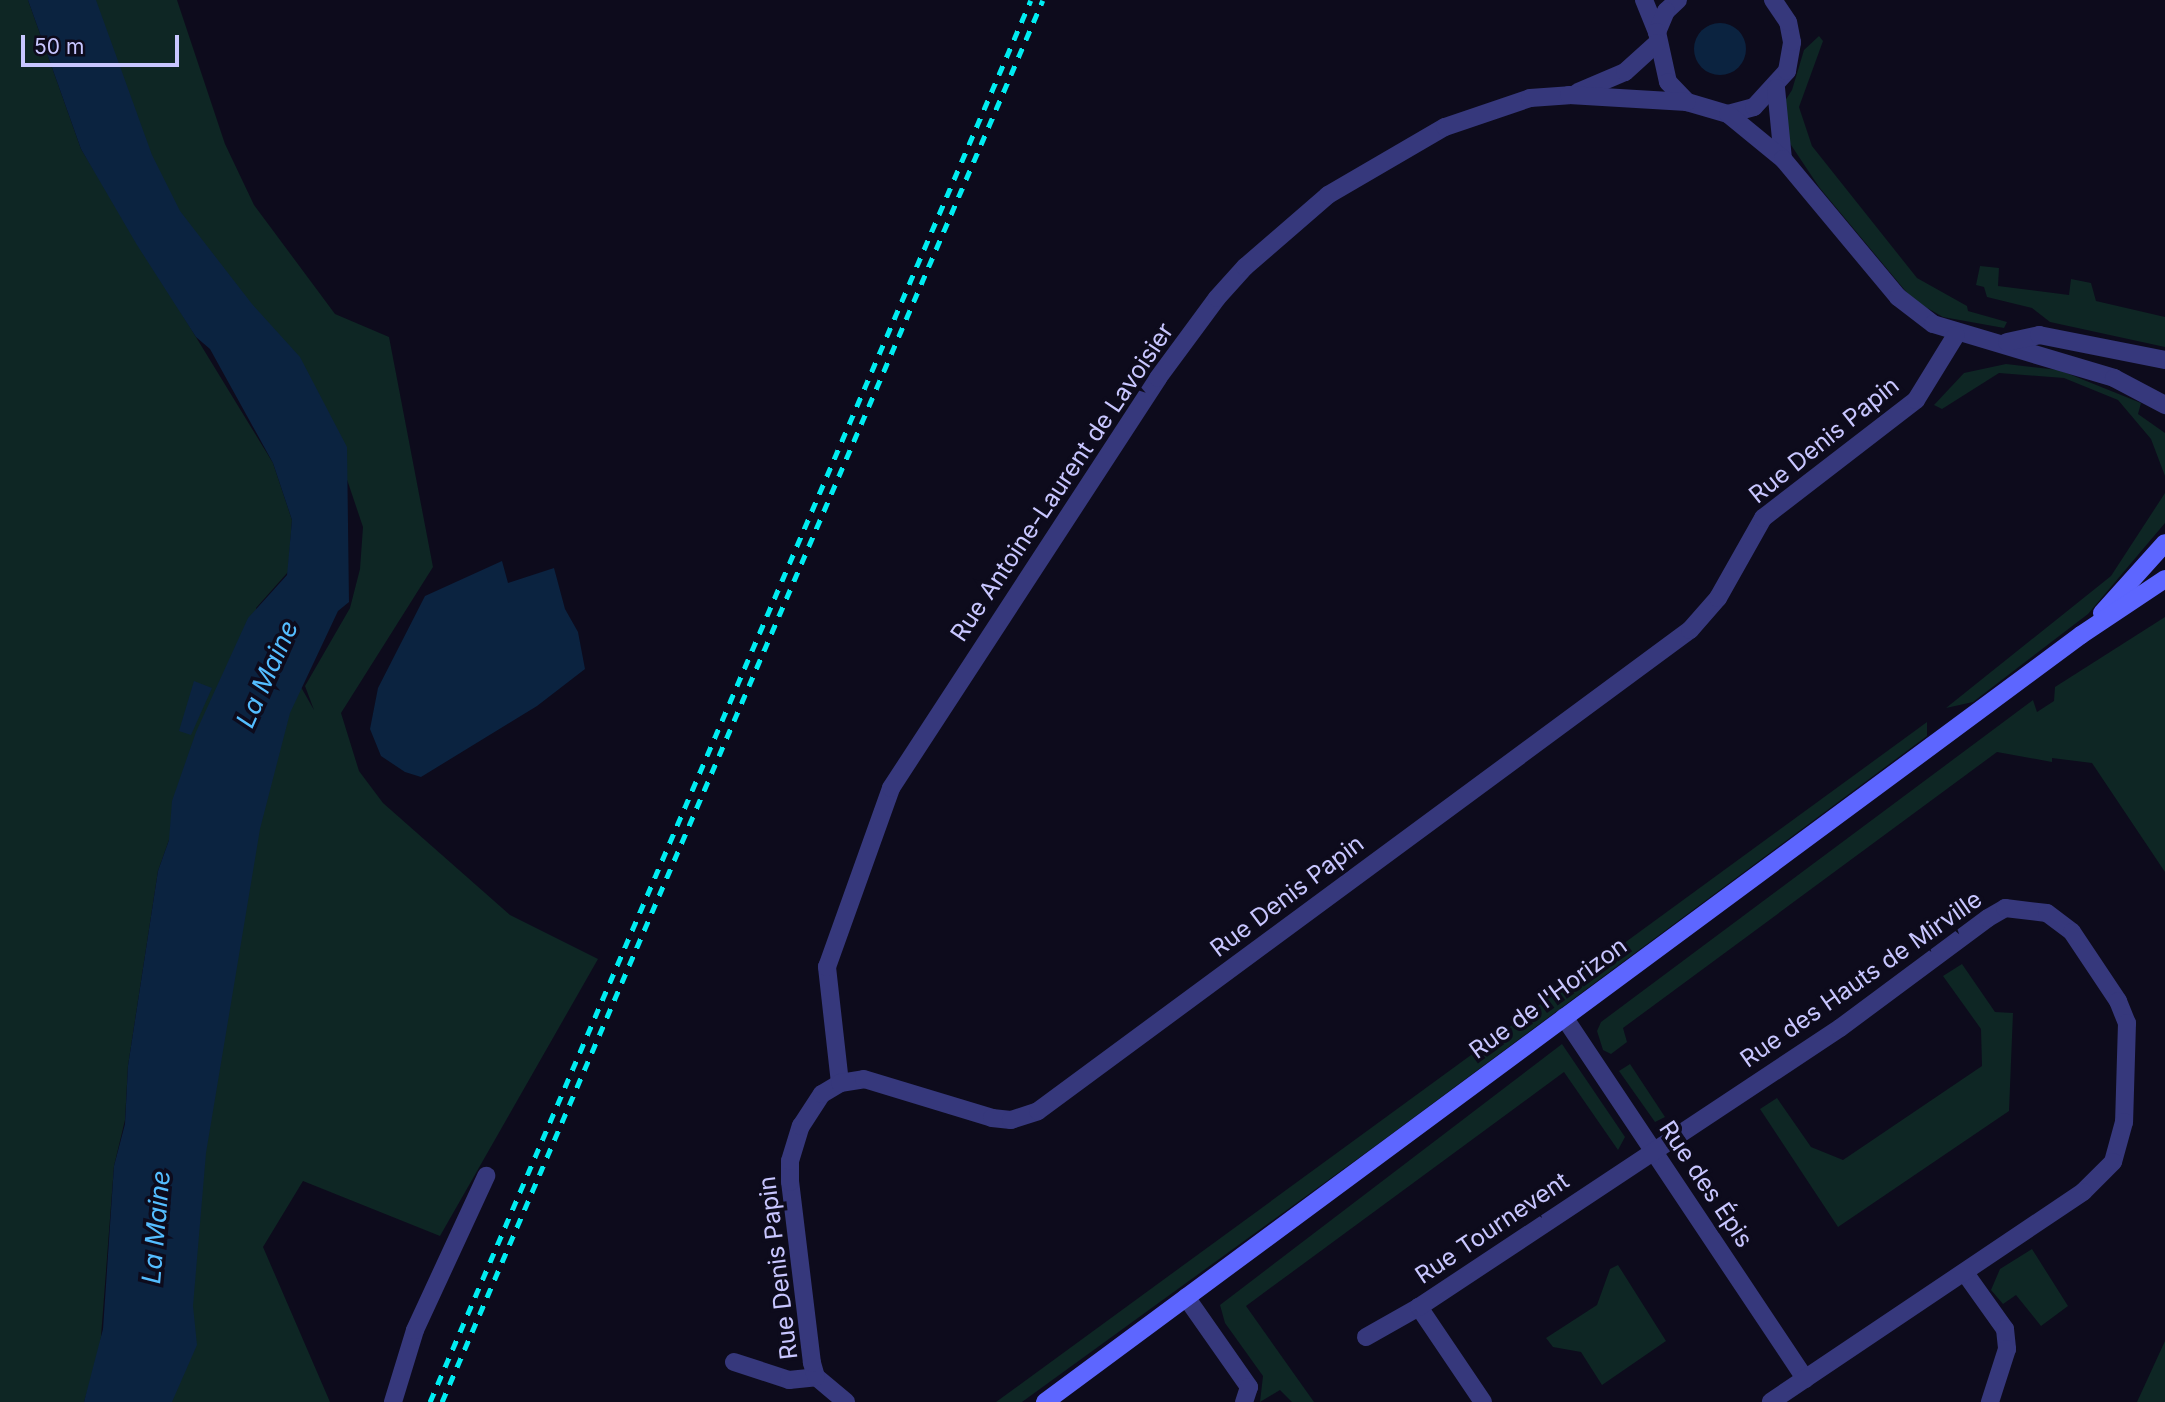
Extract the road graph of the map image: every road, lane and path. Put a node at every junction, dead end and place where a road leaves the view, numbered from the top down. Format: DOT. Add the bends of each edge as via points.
graph roads {
  1 [pos="1644,0"];
  2 [pos="1678,0"];
  3 [pos="1773,0"];
  4 [pos="1657,37"];
  5 [pos="1776,88"];
  6 [pos="1569,95"];
  7 [pos="1687,102"];
  8 [pos="1728,114"];
  9 [pos="1783,159"];
  10 [pos="1956,335"];
  11 [pos="2005,342"];
  12 [pos="2165,360"];
  13 [pos="2165,405"];
  14 [pos="2165,543"];
  15 [pos="2165,579"];
  16 [pos="2081,635"];
  17 [pos="1564,1017"];
  18 [pos="840,1083"];
  19 [pos="1653,1149"];
  20 [pos="486,1176"];
  21 [pos="1965,1273"];
  22 [pos="1185,1297"];
  23 [pos="1419,1307"];
  24 [pos="1367,1337"];
  25 [pos="734,1362"];
  26 [pos="816,1377"];
  27 [pos="1805,1379"];
  28 [pos="393,1402"];
  29 [pos="846,1402"];
  30 [pos="1045,1402"];
  31 [pos="1244,1402"];
  32 [pos="1482,1402"];
  33 [pos="1771,1402"];
  34 [pos="1990,1402"];
  1 -- 4 [label="street"];
  2 -- 4 [label="street, Rue Antoine-Laurent de Lavoisier" via="1666,11"];
  3 -- 5 [label="street" via="1788,22 1792,42 1787,71"];
  4 -- 6 [label="street, Rue Antoine-Laurent de Lavoisier" via="1625,72"];
  4 -- 7 [label="street" via="1668,82"];
  5 -- 8 [label="street" via="1754,107"];
  5 -- 9 [label="street"];
  6 -- 7 [label="street, Rue Antoine-Laurent de Lavoisier"];
  6 -- 18 [label="street, Rue Antoine-Laurent de Lavoisier" via="1530,98 1491,109 1402,149 1328,195 1244,267 1157,378 891,788 827,967"];
  7 -- 8 [label="street, Rue Antoine-Laurent de Lavoisier"];
  8 -- 9 [label="street"];
  9 -- 10 [label="street" via="1898,297 1924,319"];
  10 -- 11 [label="street"];
  10 -- 18 [label="street, Rue Denis Papin" via="1916,400 1763,518 1718,598 1690,629 1038,1111 1018,1119 992,1118 864,1079"];
  11 -- 12 [label="street" via="2039,335"];
  11 -- 13 [label="street" via="2114,378"];
  14 -- 16 [label="main road"];
  15 -- 16 [label="main road"];
  16 -- 17 [label="main road, Rue de l'Horizon"];
  17 -- 19 [label="street, Rue des Épis"];
  17 -- 22 [label="main road, Rue de l'Horizon"];
  18 -- 26 [label="street, Rue Denis Papin" via="812,1107 790,1161"];
  19 -- 21 [label="street, Rue des Hauts de Mirville" via="1840,1028 1988,918 2006,908 2047,914 2072,932 2118,1001 2127,1023 2121,1141 2101,1178"];
  19 -- 23 [label="street, Rue Tournevent"];
  19 -- 27 [label="street, Rue des Épis"];
  20 -- 28 [label="street" via="415,1330"];
  21 -- 27 [label="street, Rue des Hauts de Mirville"];
  21 -- 34 [label="street" via="2005,1329 2007,1349"];
  22 -- 30 [label="main road, Rue de l'Horizon"];
  22 -- 31 [label="street" via="1249,1387"];
  23 -- 24 [label="street"];
  23 -- 32 [label="street, Rue Tournevent"];
  25 -- 26 [label="street" via="789,1380"];
  26 -- 29 [label="street, Rue Denis Papin"];
  27 -- 33 [label="street, Rue des Hauts de Mirville"];
}
